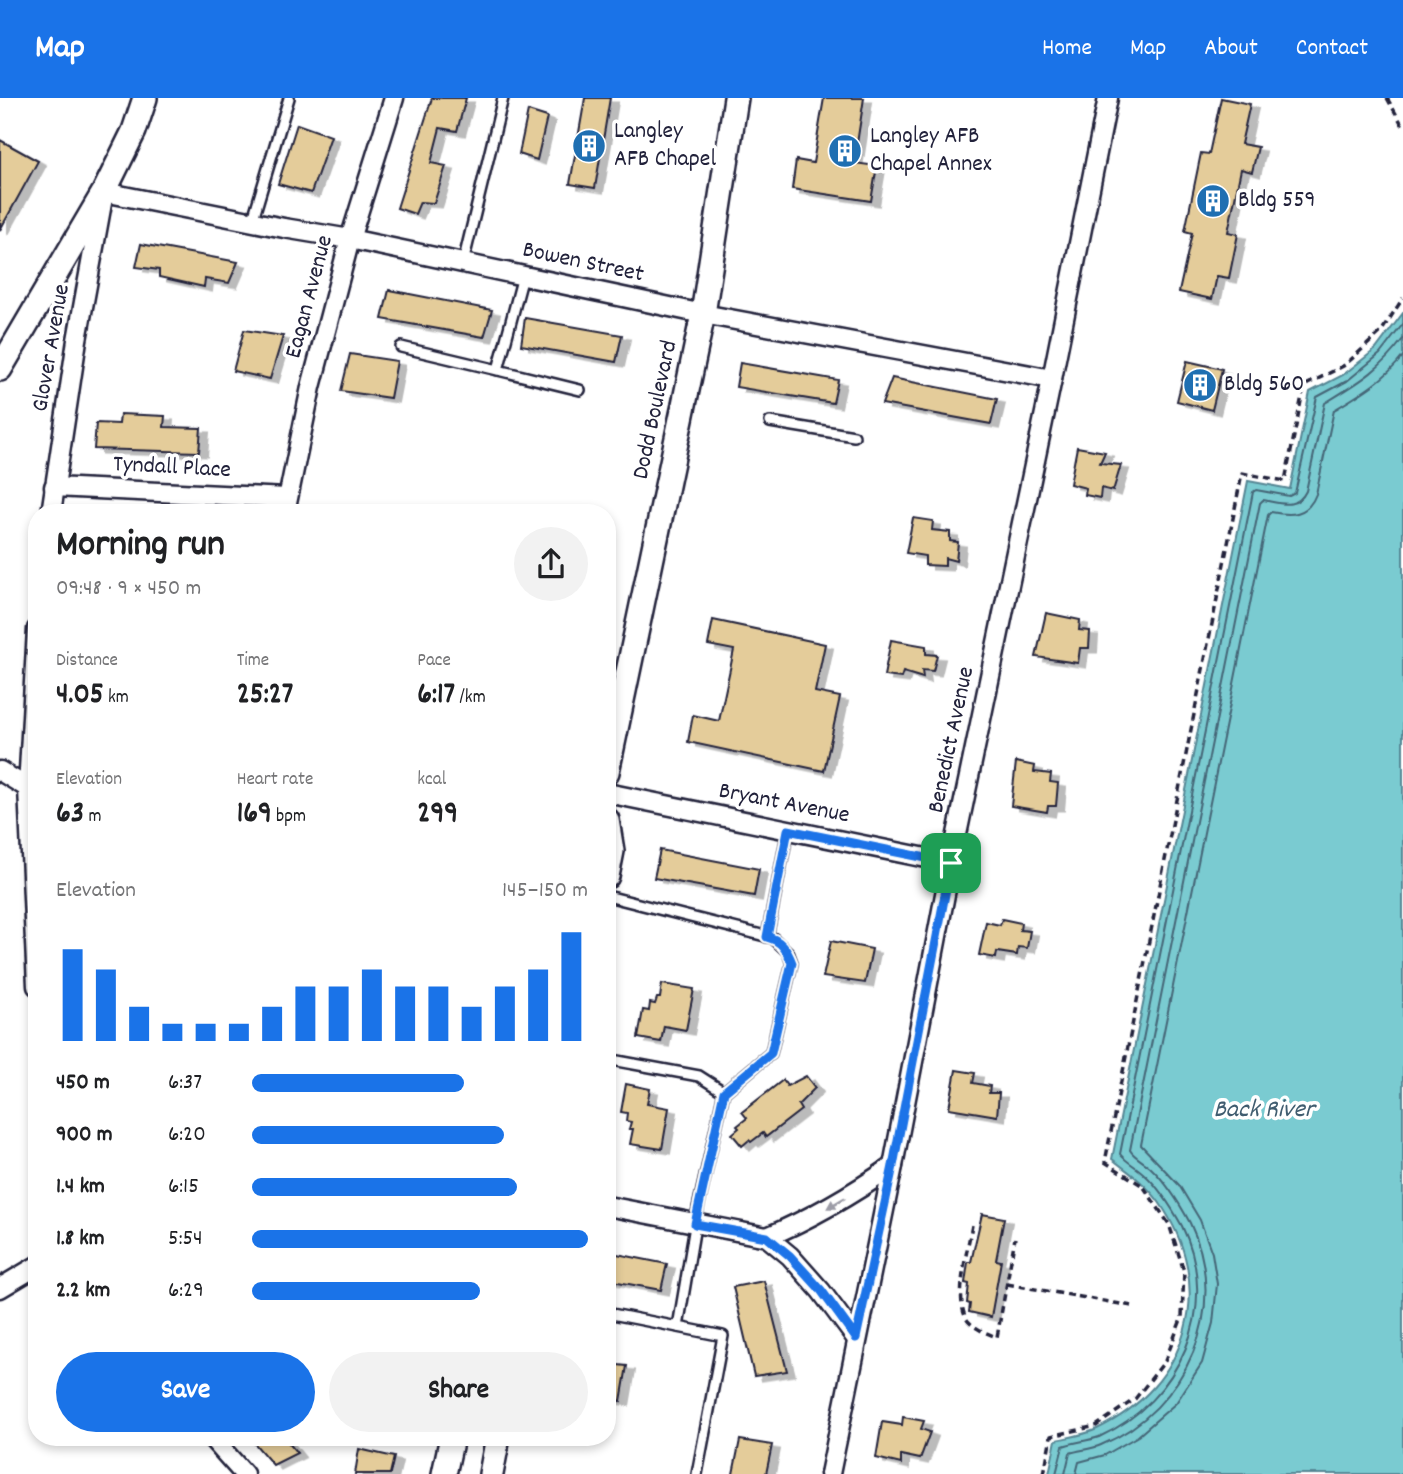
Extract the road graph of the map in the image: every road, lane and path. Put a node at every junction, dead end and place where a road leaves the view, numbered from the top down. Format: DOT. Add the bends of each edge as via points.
graph roads {
  1 [pos="145,98"];
  2 [pos="289,98"];
  3 [pos="394,98"];
  4 [pos="503,98"];
  5 [pos="736,98"];
  6 [pos="1108,98"];
  7 [pos="1387,98"];
  8 [pos="1403,125"];
  9 [pos="104,192"];
  10 [pos="252,222"];
  11 [pos="350,239"];
  12 [pos="463,263"];
  13 [pos="523,276"];
  14 [pos="1403,298"];
  15 [pos="704,314"];
  16 [pos="401,348"];
  17 [pos="0,369"];
  18 [pos="498,370"];
  19 [pos="1052,379"];
  20 [pos="580,390"];
  21 [pos="770,422"];
  22 [pos="854,436"];
  23 [pos="54,487"];
  24 [pos="52,504"];
  25 [pos="273,504"];
  26 [pos="286,504"];
  27 [pos="616,730"];
  28 [pos="0,771"];
  29 [pos="28,785"];
  30 [pos="616,795"];
  31 [pos="788,830"];
  32 [pos="951,863"];
  33 [pos="616,898"];
  34 [pos="767,937"];
  35 [pos="616,1061"];
  36 [pos="724,1092"];
  37 [pos="893,1166"];
  38 [pos="616,1208"];
  39 [pos="695,1224"];
  40 [pos="972,1225"];
  41 [pos="767,1237"];
  42 [pos="1015,1238"];
  43 [pos="28,1271"];
  44 [pos="1006,1284"];
  45 [pos="0,1288"];
  46 [pos="1132,1306"];
  47 [pos="616,1315"];
  48 [pos="678,1327"];
  49 [pos="856,1338"];
  50 [pos="219,1446"];
  51 [pos="450,1446"];
  52 [pos="496,1446"];
  53 [pos="244,1474"];
  54 [pos="444,1474"];
  55 [pos="491,1474"];
  56 [pos="697,1474"];
  57 [pos="830,1474"];
  58 [pos="1044,1474"];
  1 -- 9 [label="street"];
  2 -- 10 [label="lane"];
  3 -- 11 [label="street, Eagan Avenue"];
  4 -- 12 [label="lane"];
  5 -- 15 [label="street, Dodd Boulevard"];
  6 -- 19 [label="street, Benedict Avenue"];
  7 -- 8 [label="path"];
  9 -- 10 [label="street, Bowen Street"];
  9 -- 17 [label="street"];
  9 -- 23 [label="street, Glover Avenue"];
  10 -- 11 [label="street, Bowen Street"];
  11 -- 12 [label="street, Bowen Street"];
  11 -- 26 [label="street, Eagan Avenue"];
  12 -- 13 [label="street, Bowen Street"];
  13 -- 15 [label="street, Bowen Street"];
  13 -- 18 [label="lane"];
  14 -- 58 [label="path" via="1381,332 1345,365 1304,386 1285,481 1242,473 1105,1162 1143,1186 1169,1224 1184,1272 1182,1317 1165,1361 1135,1399 1096,1426 1051,1436"];
  15 -- 19 [label="street, Bowen Street"];
  15 -- 27 [label="street, Dodd Boulevard"];
  16 -- 18 [label="lane"];
  18 -- 20 [label="lane"];
  19 -- 32 [label="street, Benedict Avenue"];
  21 -- 22 [label="lane"];
  23 -- 24 [label="street, Glover Avenue"];
  23 -- 25 [label="street, Tyndall Place"];
  28 -- 29 [label="street"];
  30 -- 31 [label="street, Bryant Avenue"];
  31 -- 32 [label="street, Bryant Avenue"];
  31 -- 34 [label="lane"];
  32 -- 37 [label="street, Benedict Avenue"];
  33 -- 34 [label="lane"];
  34 -- 36 [label="lane" via="781,944 792,963 771,1053"];
  35 -- 36 [label="lane" via="698,1076"];
  36 -- 39 [label="lane"];
  37 -- 41 [label="street, one-way" via="808,1220"];
  37 -- 49 [label="street, Benedict Avenue"];
  38 -- 39 [label="street"];
  39 -- 41 [label="street"];
  39 -- 48 [label="lane"];
  40 -- 44 [label="path" via="962,1290 969,1323 997,1337"];
  41 -- 49 [label="street" via="821,1290"];
  42 -- 44 [label="path"];
  43 -- 45 [label="street"];
  44 -- 46 [label="path"];
  47 -- 48 [label="lane"];
  48 -- 56 [label="lane" via="723,1336"];
  49 -- 57 [label="street, Benedict Avenue"];
  50 -- 53 [label="street"];
  51 -- 54 [label="street"];
  52 -- 55 [label="street"];
}
